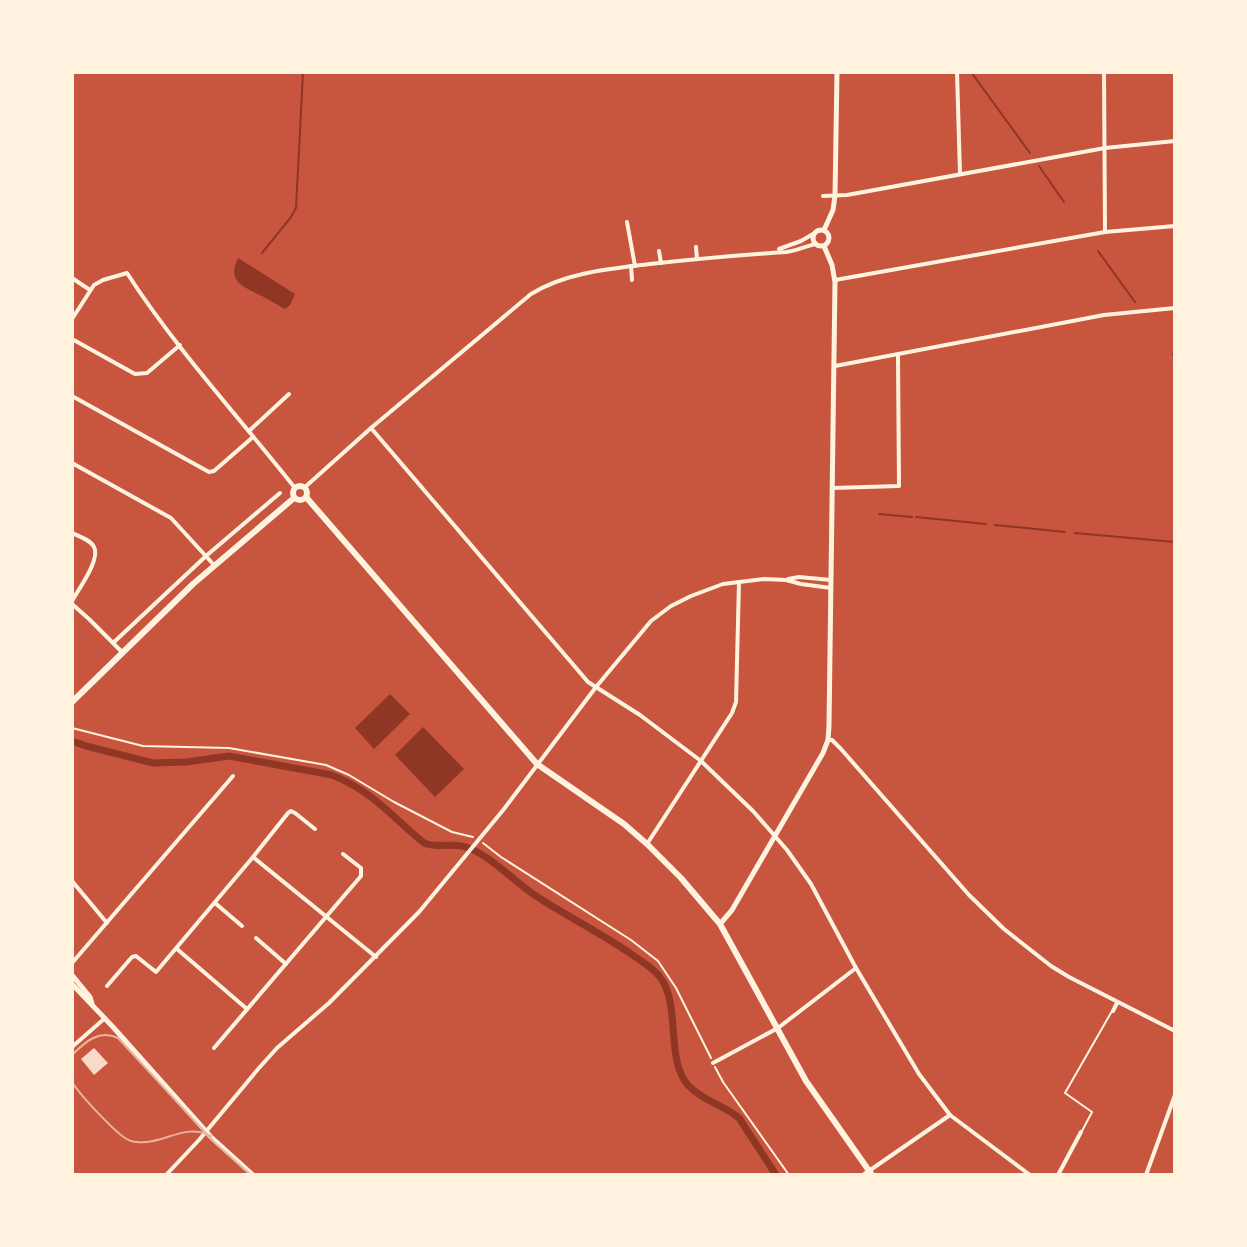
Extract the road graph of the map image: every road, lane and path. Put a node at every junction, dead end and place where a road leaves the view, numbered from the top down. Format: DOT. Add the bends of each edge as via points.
graph roads {
  1 [pos="837,72"];
  2 [pos="957,72"];
  3 [pos="1104,72"];
  4 [pos="1175,141"];
  5 [pos="1105,148"];
  6 [pos="960,174"];
  7 [pos="823,196"];
  8 [pos="835,196"];
  9 [pos="627,222"];
  10 [pos="1175,226"];
  11 [pos="824,230"];
  12 [pos="1105,232"];
  13 [pos="813,234"];
  14 [pos="816,244"];
  15 [pos="824,246"];
  16 [pos="696,247"];
  17 [pos="659,251"];
  18 [pos="776,251"];
  19 [pos="697,259"];
  20 [pos="661,263"];
  21 [pos="633,266"];
  22 [pos="72,278"];
  23 [pos="632,280"];
  24 [pos="835,280"];
  25 [pos="90,290"];
  26 [pos="1175,308"];
  27 [pos="72,319"];
  28 [pos="72,339"];
  29 [pos="180,345"];
  30 [pos="898,355"];
  31 [pos="834,366"];
  32 [pos="289,394"];
  33 [pos="72,396"];
  34 [pos="371,428"];
  35 [pos="249,431"];
  36 [pos="254,437"];
  37 [pos="72,463"];
  38 [pos="295,488"];
  39 [pos="304,488"];
  40 [pos="832,488"];
  41 [pos="280,493"];
  42 [pos="306,497"];
  43 [pos="294,498"];
  44 [pos="72,533"];
  45 [pos="206,556"];
  46 [pos="214,565"];
  47 [pos="739,582"];
  48 [pos="831,584"];
  49 [pos="72,603"];
  50 [pos="113,643"];
  51 [pos="122,652"];
  52 [pos="596,687"];
  53 [pos="73,700"];
  54 [pos="72,728"];
  55 [pos="828,740"];
  56 [pos="701,761"];
  57 [pos="537,764"];
  58 [pos="233,776"];
  59 [pos="315,829"];
  60 [pos="775,836"];
  61 [pos="474,837"];
  62 [pos="481,841"];
  63 [pos="647,844"];
  64 [pos="343,854"];
  65 [pos="253,857"];
  66 [pos="72,881"];
  67 [pos="215,903"];
  68 [pos="326,917"];
  69 [pos="107,923"];
  70 [pos="720,924"];
  71 [pos="242,926"];
  72 [pos="256,938"];
  73 [pos="177,949"];
  74 [pos="376,957"];
  75 [pos="72,963"];
  76 [pos="286,964"];
  77 [pos="856,968"];
  78 [pos="72,975"];
  79 [pos="72,984"];
  80 [pos="107,986"];
  81 [pos="1117,1003"];
  82 [pos="93,1004"];
  83 [pos="247,1009"];
  84 [pos="1113,1011"];
  85 [pos="105,1018"];
  86 [pos="778,1028"];
  87 [pos="1175,1031"];
  88 [pos="72,1047"];
  89 [pos="214,1048"];
  90 [pos="713,1063"];
  91 [pos="1175,1095"];
  92 [pos="950,1115"];
  93 [pos="206,1131"];
  94 [pos="1081,1132"];
  95 [pos="868,1174"];
  96 [pos="166,1175"];
  97 [pos="253,1175"];
  98 [pos="789,1175"];
  99 [pos="1030,1175"];
  100 [pos="1058,1175"];
  101 [pos="1146,1175"];
  1 -- 8 [label="street"];
  2 -- 6 [label="street"];
  3 -- 5 [label="street"];
  4 -- 5 [label="street"];
  5 -- 6 [label="street"];
  5 -- 12 [label="street"];
  6 -- 8 [label="street"];
  7 -- 8 [label="street"];
  8 -- 11 [label="street"];
  9 -- 21 [label="street"];
  10 -- 12 [label="street"];
  11 -- 13 [label="street"];
  11 -- 15 [label="street" via="829,239"];
  12 -- 24 [label="street"];
  13 -- 14 [label="street"];
  13 -- 18 [label="street"];
  14 -- 15 [label="street"];
  14 -- 18 [label="street"];
  15 -- 24 [label="street"];
  16 -- 19 [label="street"];
  17 -- 20 [label="street"];
  18 -- 19 [label="street"];
  19 -- 20 [label="street"];
  20 -- 21 [label="street"];
  21 -- 23 [label="street"];
  21 -- 34 [label="street" via="592,271 536,291"];
  22 -- 25 [label="street"];
  24 -- 31 [label="street"];
  25 -- 27 [label="street"];
  25 -- 29 [label="street" via="127,273"];
  26 -- 30 [label="street" via="1104,315"];
  28 -- 29 [label="street" via="141,375"];
  29 -- 35 [label="street"];
  30 -- 31 [label="street"];
  30 -- 40 [label="street" via="899,486"];
  31 -- 40 [label="street"];
  32 -- 35 [label="street"];
  33 -- 36 [label="street" via="209,472"];
  34 -- 39 [label="street"];
  34 -- 52 [label="street"];
  35 -- 36 [label="street"];
  36 -- 38 [label="street"];
  37 -- 45 [label="street" via="171,518"];
  38 -- 39 [label="main road"];
  38 -- 43 [label="main road"];
  39 -- 42 [label="main road"];
  40 -- 48 [label="street"];
  41 -- 45 [label="street"];
  42 -- 43 [label="main road"];
  42 -- 57 [label="main road"];
  43 -- 46 [label="main road"];
  44 -- 49 [label="street" via="92,544 96,556"];
  45 -- 46 [label="street"];
  45 -- 50 [label="street"];
  46 -- 51 [label="main road"];
  47 -- 48 [label="street"];
  47 -- 52 [label="street" via="706,589 671,606 642,631"];
  47 -- 56 [label="street" via="736,702"];
  48 -- 55 [label="street"];
  49 -- 50 [label="street"];
  50 -- 51 [label="street"];
  51 -- 53 [label="main road"];
  52 -- 56 [label="street"];
  52 -- 57 [label="street"];
  54 -- 61 [label="path" via="127,744 229,748 316,763 349,775 452,832"];
  55 -- 60 [label="street"];
  55 -- 81 [label="street" via="1004,929 1051,966"];
  56 -- 60 [label="street"];
  56 -- 63 [label="street"];
  57 -- 63 [label="main road"];
  57 -- 74 [label="street" via="419,912"];
  58 -- 69 [label="street"];
  59 -- 65 [label="street" via="291,811"];
  60 -- 70 [label="street"];
  60 -- 77 [label="street" via="804,872"];
  62 -- 90 [label="path" via="658,961"];
  63 -- 70 [label="main road"];
  64 -- 68 [label="street" via="361,868 361,876"];
  65 -- 67 [label="street"];
  65 -- 68 [label="street"];
  66 -- 69 [label="street"];
  67 -- 71 [label="street"];
  67 -- 73 [label="street"];
  68 -- 74 [label="street"];
  68 -- 76 [label="street"];
  69 -- 75 [label="street"];
  70 -- 86 [label="main road"];
  72 -- 76 [label="street"];
  73 -- 80 [label="street" via="156,972 132,957"];
  73 -- 83 [label="street"];
  74 -- 93 [label="street" via="277,1048"];
  76 -- 83 [label="street"];
  77 -- 86 [label="street"];
  77 -- 92 [label="street" via="919,1074"];
  78 -- 82 [label="street"];
  79 -- 82 [label="street"];
  81 -- 84 [label="street"];
  81 -- 87 [label="street"];
  82 -- 85 [label="street"];
  83 -- 89 [label="street"];
  84 -- 94 [label="lane" via="1065,1093 1092,1112"];
  85 -- 88 [label="street"];
  85 -- 93 [label="street"];
  86 -- 90 [label="street"];
  86 -- 95 [label="main road"];
  90 -- 98 [label="path"];
  91 -- 101 [label="street"];
  92 -- 95 [label="street"];
  92 -- 99 [label="street"];
  93 -- 96 [label="street"];
  93 -- 97 [label="street"];
  94 -- 100 [label="street"];
}
